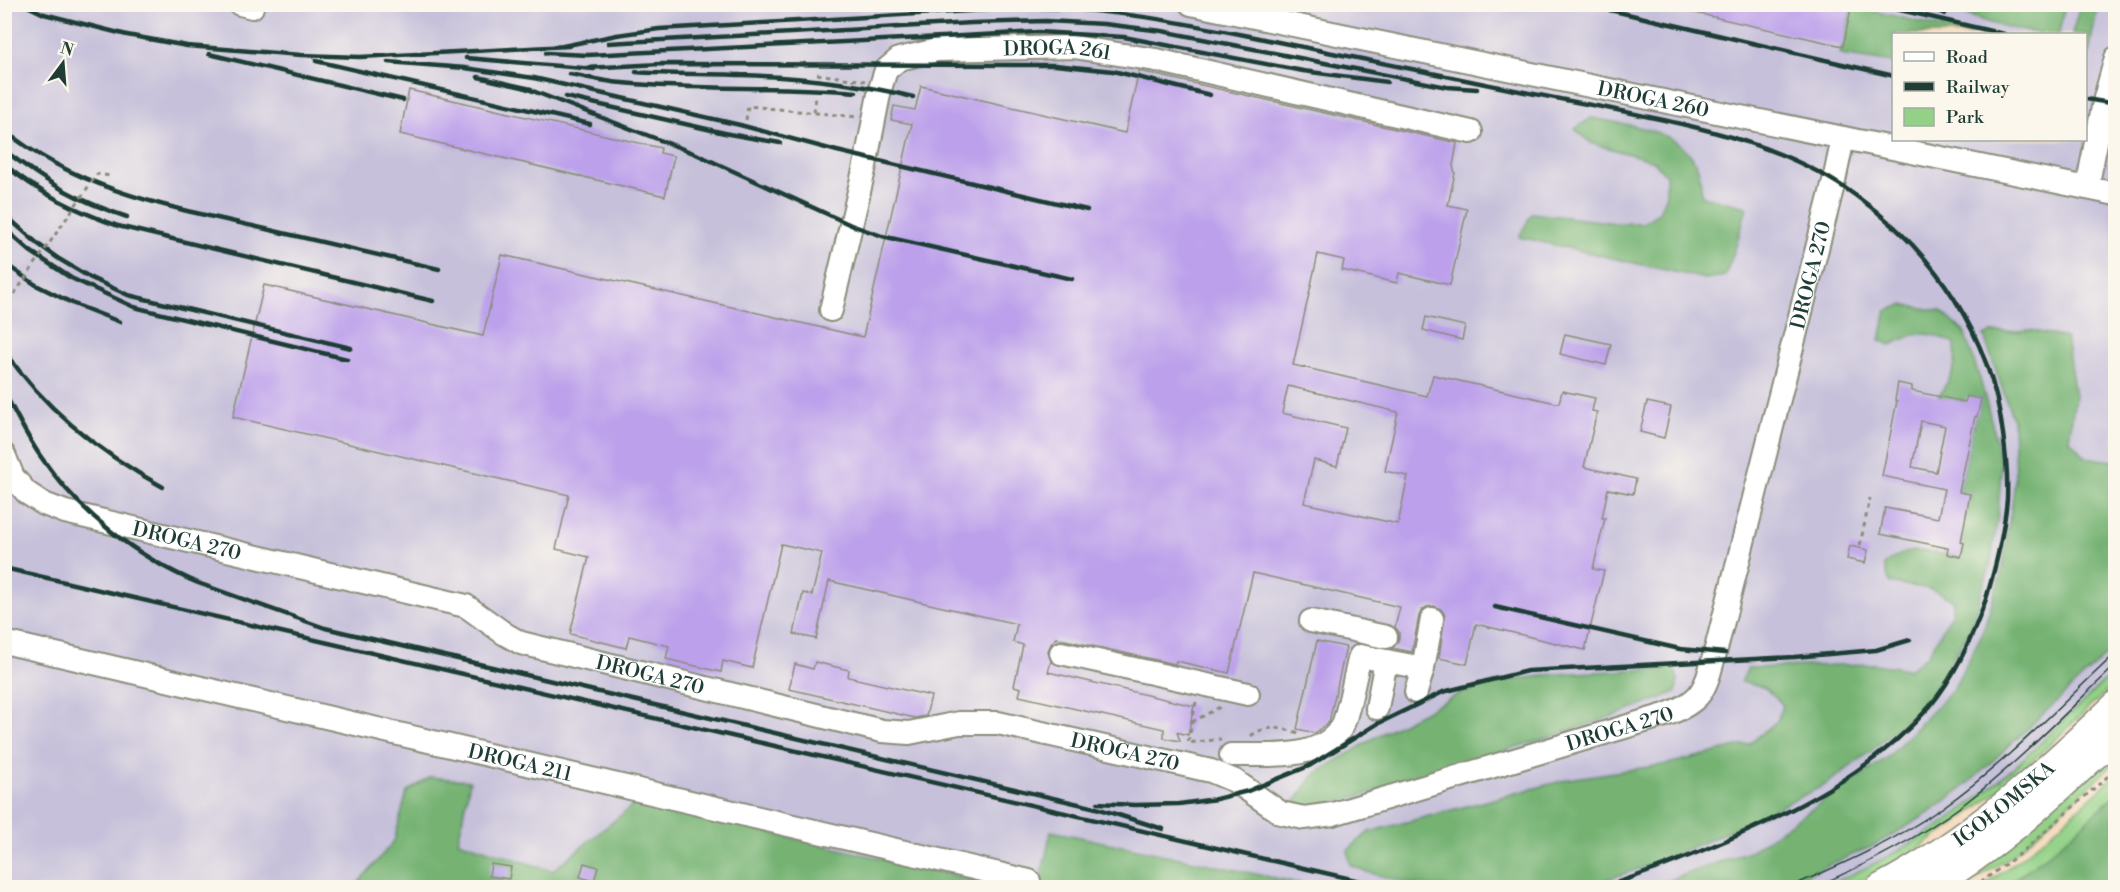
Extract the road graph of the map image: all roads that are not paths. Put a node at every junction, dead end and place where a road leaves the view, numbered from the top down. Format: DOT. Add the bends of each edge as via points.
graph roads {
  1 [pos="240,4"];
  2 [pos="252,4"];
  3 [pos="1191,4"];
  4 [pos="2115,58"];
  5 [pos="1471,132"];
  6 [pos="1843,138"];
  7 [pos="2087,188"];
  8 [pos="2115,194"];
  9 [pos="831,310"];
  10 [pos="4,455"];
  11 [pos="1432,619"];
  12 [pos="1311,621"];
  13 [pos="1386,637"];
  14 [pos="4,642"];
  15 [pos="1061,652"];
  16 [pos="1386,661"];
  17 [pos="1423,668"];
  18 [pos="1416,692"];
  19 [pos="1248,694"];
  20 [pos="2115,705"];
  21 [pos="1377,708"];
  22 [pos="2115,736"];
  23 [pos="1235,746"];
  24 [pos="1027,888"];
  25 [pos="1880,888"];
  26 [pos="1928,888"];
  1 -- 2 [label="lane"];
  3 -- 6 [label="lane, DROGA 260"];
  4 -- 7 [label="lane"];
  5 -- 9 [label="lane, DROGA 261" via="1156,60 1074,47 937,50 899,59 886,70 881,83"];
  6 -- 7 [label="lane, DROGA 260"];
  6 -- 10 [label="lane, DROGA 270" via="1715,653 1701,695 1686,707 1665,715 1333,814 1304,818 1281,813 1211,771 998,723 959,723 909,733 882,731 521,643 466,606 44,504 27,494 13,477"];
  7 -- 8 [label="lane, DROGA 260"];
  11 -- 17 [label="lane"];
  12 -- 13 [label="lane"];
  14 -- 24 [label="lane, DROGA 211" via="1017,878 1029,881"];
  15 -- 19 [label="lane"];
  16 -- 17 [label="lane"];
  16 -- 21 [label="lane"];
  16 -- 23 [label="lane" via="1359,656 1342,728 1325,743 1304,753"];
  17 -- 18 [label="lane"];
  20 -- 25 [label="main road, IGOŁOMSKA" via="1994,814 1946,850"];
  22 -- 26 [label="main road, IGOŁOMSKA" via="2001,838"];
}
